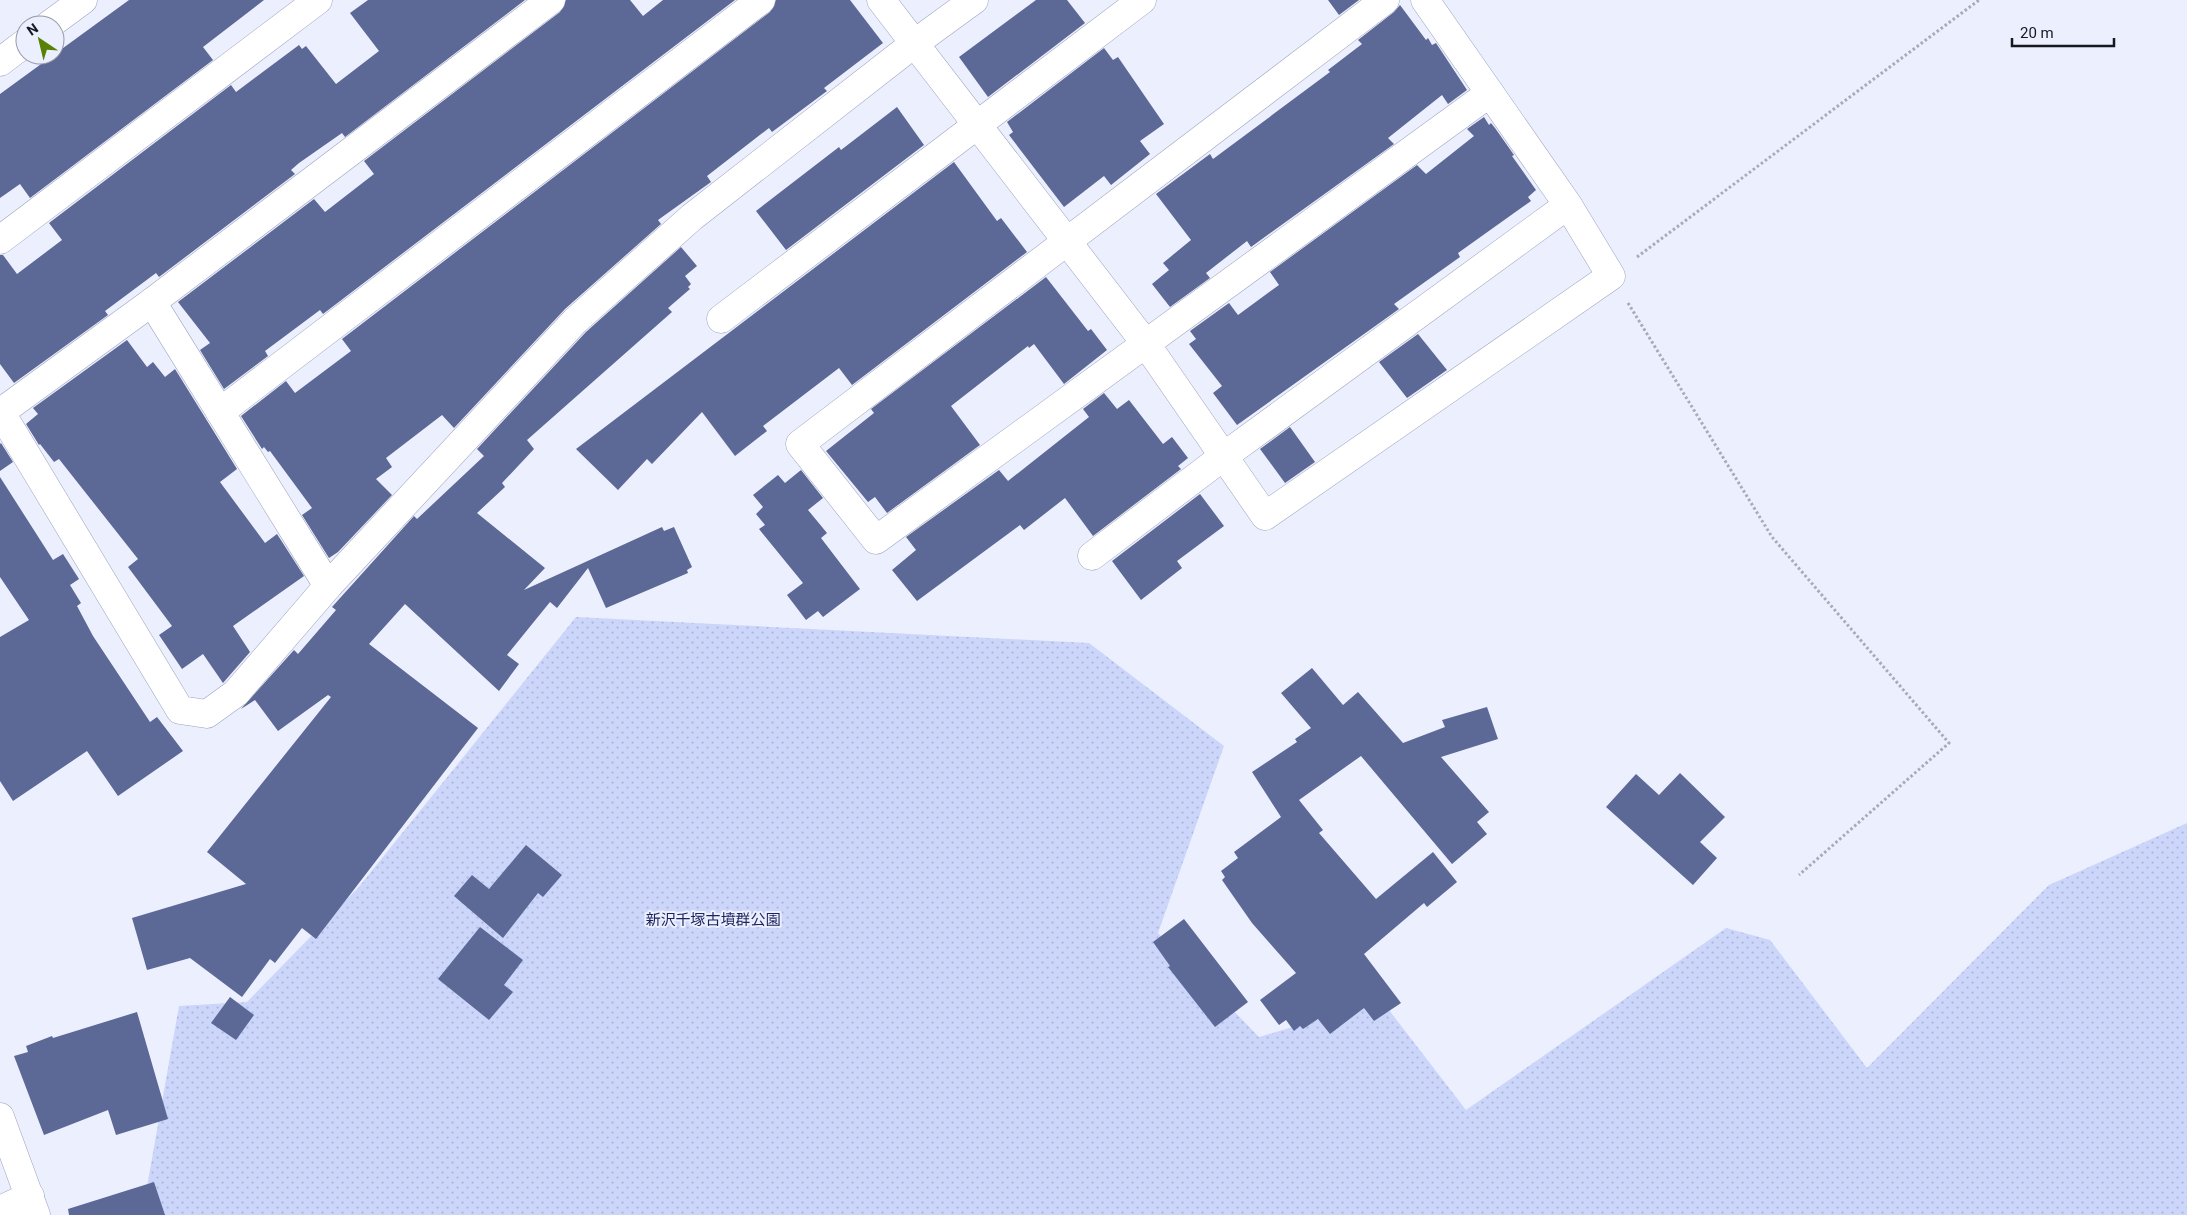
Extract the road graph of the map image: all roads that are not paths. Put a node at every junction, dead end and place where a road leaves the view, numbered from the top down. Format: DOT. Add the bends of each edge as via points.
graph roads {
  1 [pos="83,0"];
  2 [pos="318,0"];
  3 [pos="551,0"];
  4 [pos="761,0"];
  5 [pos="881,0"];
  6 [pos="974,0"];
  7 [pos="1142,0"];
  8 [pos="1385,0"];
  9 [pos="1425,0"];
  10 [pos="63,15"];
  11 [pos="915,43"];
  12 [pos="15,51"];
  13 [pos="0,62"];
  14 [pos="1490,93"];
  15 [pos="976,123"];
  16 [pos="1568,205"];
  17 [pos="0,240"];
  18 [pos="1067,241"];
  19 [pos="152,302"];
  20 [pos="721,319"];
  21 [pos="1146,344"];
  22 [pos="0,411"];
  23 [pos="220,412"];
  24 [pos="1224,456"];
  25 [pos="1092,556"];
  26 [pos="328,586"];
  27 [pos="0,1117"];
  28 [pos="33,1206"];
  29 [pos="0,1210"];
  1 -- 10 [label="street"];
  2 -- 17 [label="street"];
  3 -- 19 [label="street"];
  4 -- 23 [label="street"];
  5 -- 11 [label="street"];
  6 -- 11 [label="street"];
  7 -- 15 [label="street"];
  8 -- 18 [label="street"];
  9 -- 14 [label="street"];
  11 -- 15 [label="street"];
  11 -- 26 [label="street" via="692,218 575,321"];
  12 -- 13 [label="street"];
  14 -- 16 [label="street"];
  14 -- 21 [label="street"];
  15 -- 18 [label="street"];
  15 -- 20 [label="street"];
  16 -- 24 [label="street"];
  16 -- 24 [label="street" via="1611,276 1265,516"];
  18 -- 21 [label="street"];
  18 -- 21 [label="street" via="800,444 876,540"];
  19 -- 22 [label="street"];
  19 -- 23 [label="street"];
  21 -- 24 [label="street"];
  22 -- 26 [label="street" via="180,710 207,714 236,693"];
  23 -- 26 [label="street"];
  24 -- 25 [label="street"];
  27 -- 28 [label="street"];
  28 -- 29 [label="street"];
}
